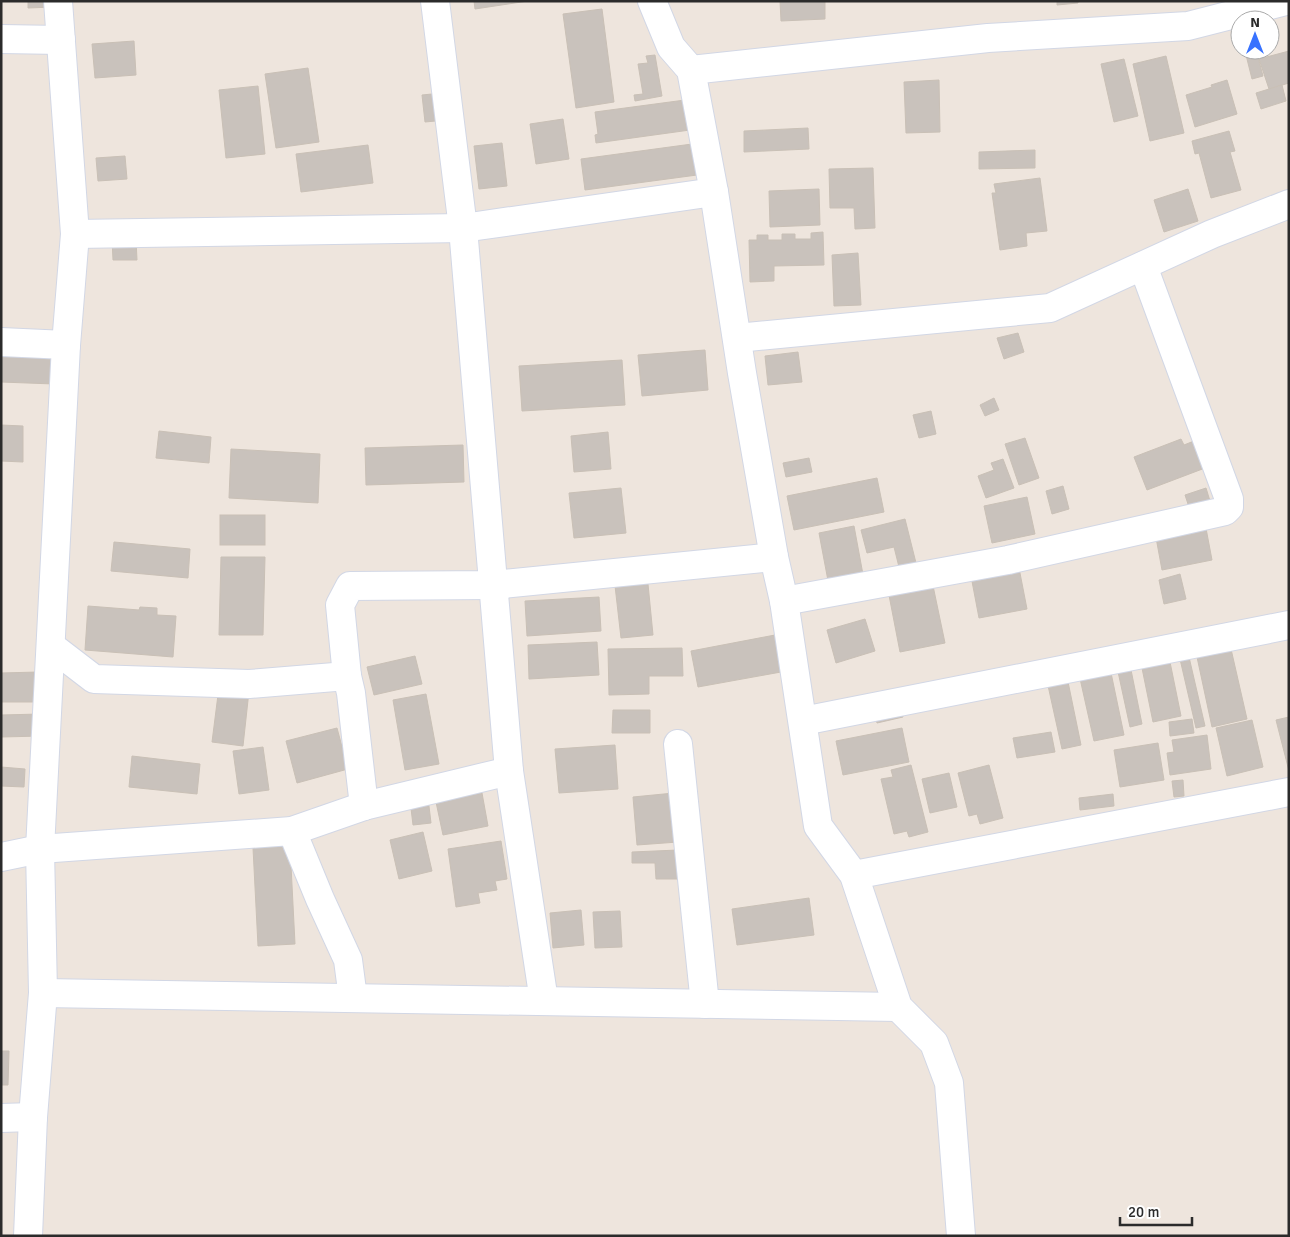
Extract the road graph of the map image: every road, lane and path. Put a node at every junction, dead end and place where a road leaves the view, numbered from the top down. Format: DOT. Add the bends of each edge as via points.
graph roads {
  1 [pos="58,1"];
  2 [pos="435,1"];
  3 [pos="652,1"];
  4 [pos="1286,1"];
  5 [pos="1,39"];
  6 [pos="61,40"];
  7 [pos="691,70"];
  8 [pos="714,192"];
  9 [pos="1289,204"];
  10 [pos="463,228"];
  11 [pos="76,234"];
  12 [pos="1143,266"];
  13 [pos="737,338"];
  14 [pos="1,342"];
  15 [pos="66,345"];
  16 [pos="774,558"];
  17 [pos="493,585"];
  18 [pos="784,601"];
  19 [pos="1289,625"];
  20 [pos="50,646"];
  21 [pos="347,676"];
  22 [pos="803,721"];
  23 [pos="678,744"];
  24 [pos="509,771"];
  25 [pos="1289,792"];
  26 [pos="364,806"];
  27 [pos="292,831"];
  28 [pos="40,849"];
  29 [pos="1,857"];
  30 [pos="854,876"];
  31 [pos="44,993"];
  32 [pos="353,998"];
  33 [pos="544,1001"];
  34 [pos="705,1004"];
  35 [pos="898,1007"];
  36 [pos="33,1117"];
  37 [pos="1,1118"];
  38 [pos="28,1236"];
  39 [pos="961,1236"];
  1 -- 6 [label="street"];
  2 -- 10 [label="street"];
  3 -- 7 [label="street" via="671,47"];
  4 -- 7 [label="street" via="1188,26 988,38"];
  5 -- 6 [label="street"];
  6 -- 11 [label="street"];
  7 -- 8 [label="street"];
  8 -- 10 [label="street"];
  8 -- 13 [label="street"];
  9 -- 12 [label="street"];
  10 -- 11 [label="street"];
  10 -- 17 [label="street"];
  11 -- 15 [label="street"];
  12 -- 13 [label="street" via="1050,308"];
  12 -- 18 [label="street" via="1230,498 1230,507 1225,511 1008,560"];
  13 -- 16 [label="street"];
  14 -- 15 [label="street"];
  15 -- 20 [label="street"];
  16 -- 17 [label="street"];
  16 -- 18 [label="street"];
  17 -- 21 [label="street" via="350,586 340,605"];
  17 -- 24 [label="street"];
  18 -- 22 [label="street"];
  19 -- 22 [label="street"];
  20 -- 21 [label="street" via="94,679 249,684"];
  20 -- 28 [label="street"];
  21 -- 26 [label="street"];
  22 -- 30 [label="street" via="818,826"];
  23 -- 34 [label="street"];
  24 -- 26 [label="street"];
  24 -- 33 [label="street"];
  25 -- 30 [label="street"];
  26 -- 27 [label="street"];
  27 -- 28 [label="street"];
  27 -- 32 [label="street" via="348,960"];
  28 -- 29 [label="street"];
  28 -- 31 [label="street"];
  30 -- 35 [label="street"];
  31 -- 32 [label="street"];
  31 -- 36 [label="street"];
  32 -- 33 [label="street"];
  33 -- 34 [label="street"];
  34 -- 35 [label="street"];
  35 -- 39 [label="street" via="934,1043 949,1083"];
  36 -- 37 [label="street"];
  36 -- 38 [label="street"];
}
